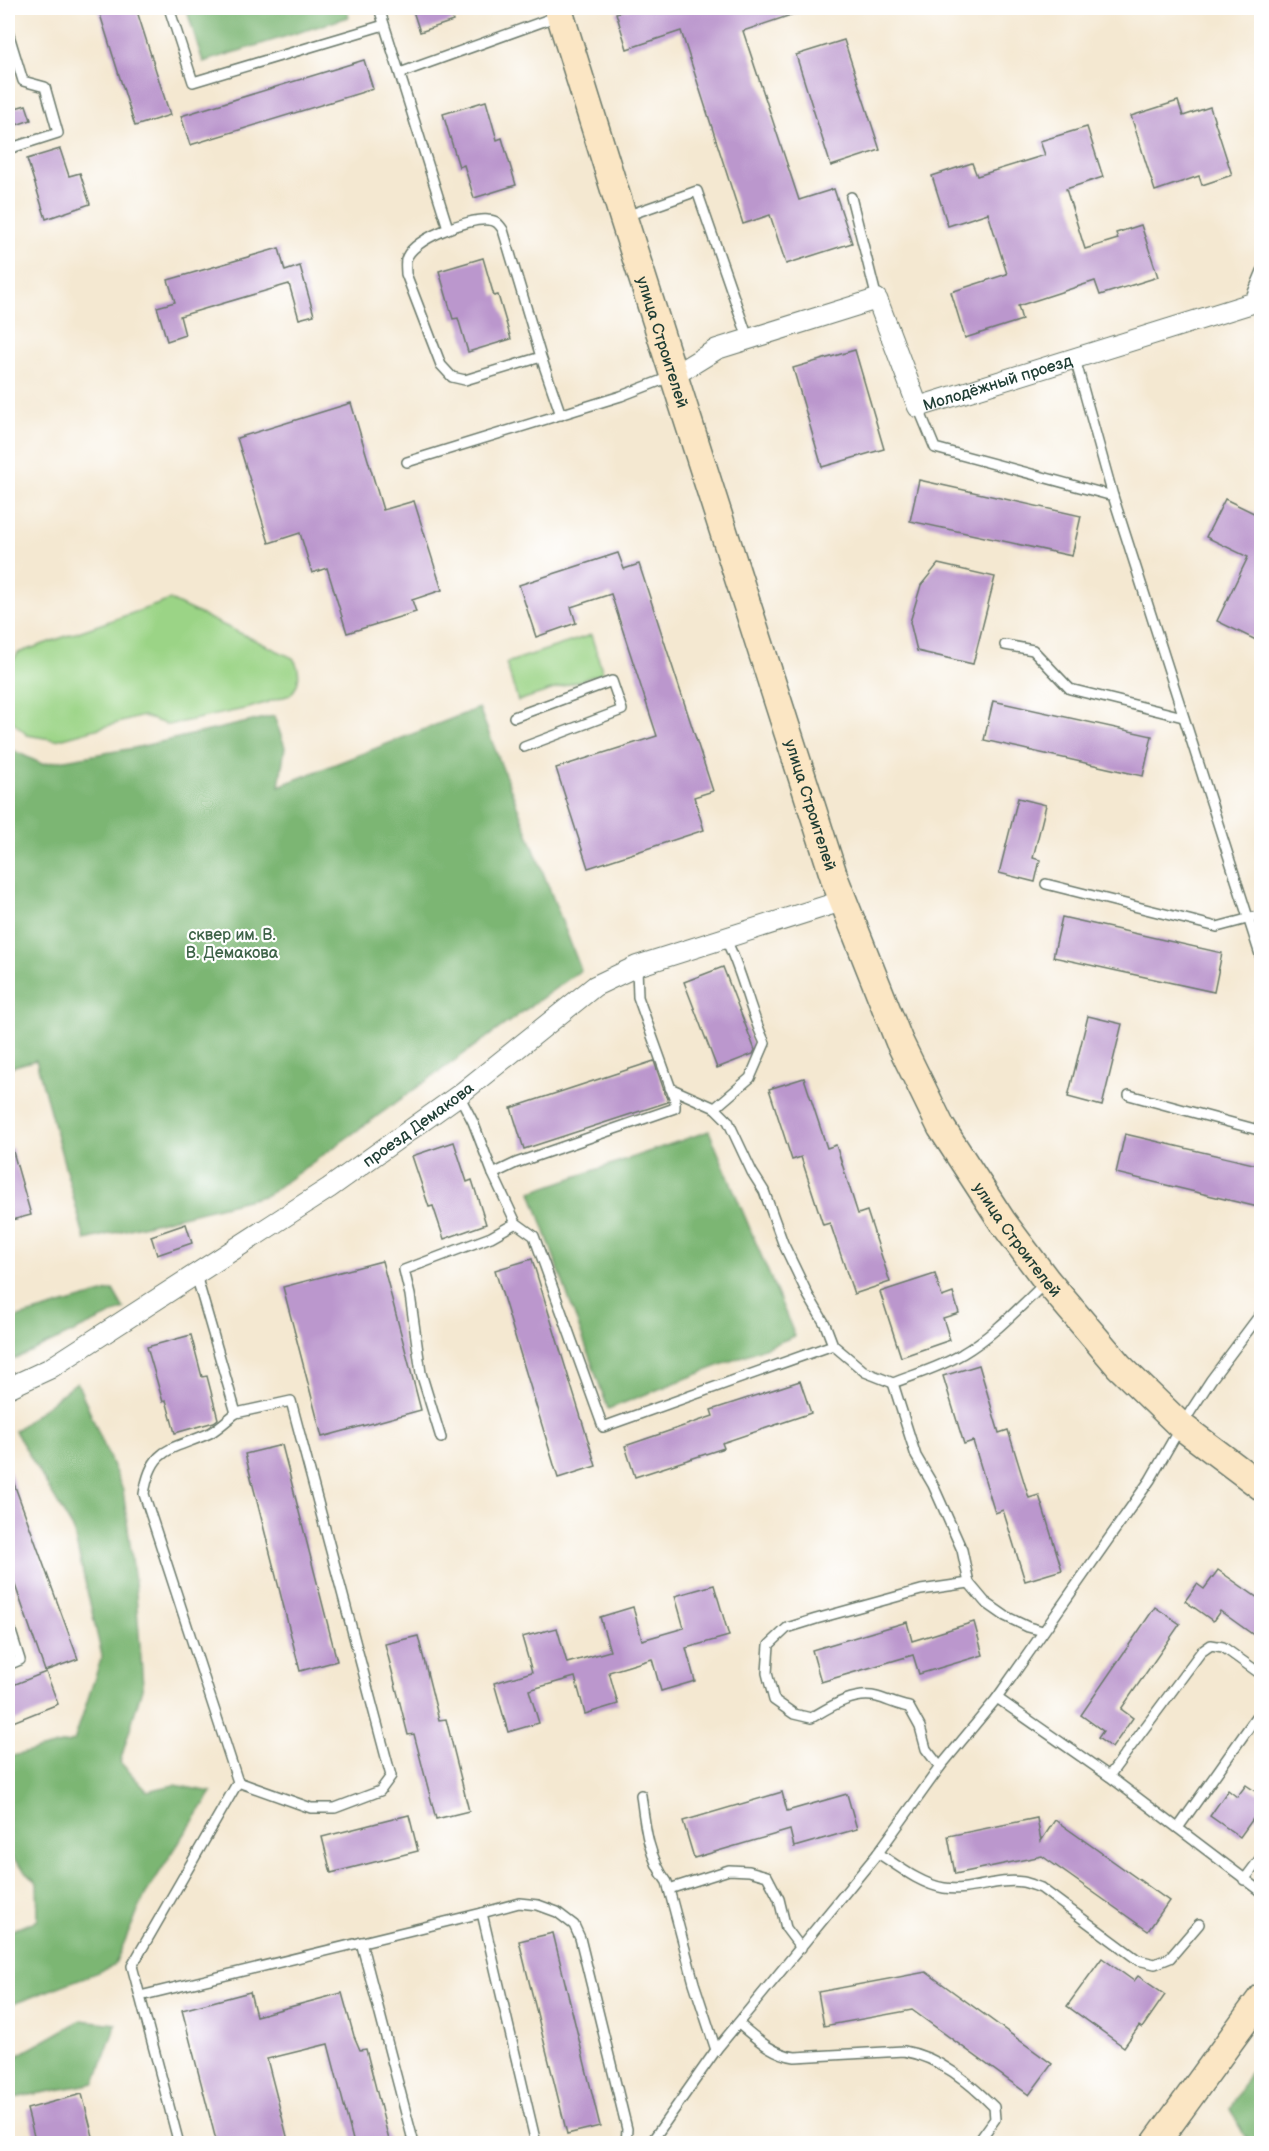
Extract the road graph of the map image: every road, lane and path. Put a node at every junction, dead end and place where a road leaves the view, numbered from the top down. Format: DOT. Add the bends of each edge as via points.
graph roads {
  1 [pos="169,8"];
  2 [pos="379,8"];
  3 [pos="560,11"];
  4 [pos="384,25"];
  5 [pos="8,32"];
  6 [pos="400,74"];
  7 [pos="8,149"];
  8 [pos="851,197"];
  9 [pos="623,217"];
  10 [pos="448,228"];
  11 [pos="1262,271"];
  12 [pos="877,299"];
  13 [pos="1255,302"];
  14 [pos="748,338"];
  15 [pos="541,357"];
  16 [pos="1075,359"];
  17 [pos="673,376"];
  18 [pos="918,407"];
  19 [pos="561,414"];
  20 [pos="407,462"];
  21 [pos="1113,495"];
  22 [pos="1005,645"];
  23 [pos="514,717"];
  24 [pos="1183,717"];
  25 [pos="524,747"];
  26 [pos="1046,884"];
  27 [pos="842,901"];
  28 [pos="1262,915"];
  29 [pos="1249,919"];
  30 [pos="726,940"];
  31 [pos="1262,961"];
  32 [pos="638,966"];
  33 [pos="670,1088"];
  34 [pos="459,1095"];
  35 [pos="1129,1095"];
  36 [pos="715,1108"];
  37 [pos="1262,1131"];
  38 [pos="493,1174"];
  39 [pos="516,1223"];
  40 [pos="196,1275"];
  41 [pos="1047,1281"];
  42 [pos="1262,1312"];
  43 [pos="833,1345"];
  44 [pos="893,1383"];
  45 [pos="8,1388"];
  46 [pos="236,1413"];
  47 [pos="1181,1426"];
  48 [pos="441,1438"];
  49 [pos="1262,1487"];
  50 [pos="969,1583"];
  51 [pos="8,1622"];
  52 [pos="1043,1631"];
  53 [pos="8,1665"];
  54 [pos="1262,1675"];
  55 [pos="997,1698"];
  56 [pos="1262,1709"];
  57 [pos="940,1767"];
  58 [pos="1109,1776"];
  59 [pos="238,1782"];
  60 [pos="641,1796"];
  61 [pos="1178,1828"];
  62 [pos="878,1853"];
  63 [pos="1262,1856"];
  64 [pos="1244,1880"];
  65 [pos="669,1889"];
  66 [pos="1262,1892"];
  67 [pos="482,1913"];
  68 [pos="1199,1924"];
  69 [pos="361,1942"];
  70 [pos="801,1948"];
  71 [pos="140,1996"];
  72 [pos="1262,1997"];
  73 [pos="739,2024"];
  74 [pos="716,2050"];
  75 [pos="179,2144"];
  76 [pos="414,2144"];
  77 [pos="533,2144"];
  78 [pos="627,2144"];
  79 [pos="650,2144"];
  80 [pos="977,2144"];
  81 [pos="1155,2144"];
  1 -- 4 [label="lane" via="193,82"];
  2 -- 4 [label="lane"];
  3 -- 6 [label="lane"];
  3 -- 9 [label="street, улица Строителей"];
  4 -- 6 [label="lane"];
  5 -- 7 [label="lane" via="23,81 45,87 58,133"];
  6 -- 10 [label="lane"];
  8 -- 12 [label="lane"];
  9 -- 14 [label="lane" via="697,191"];
  9 -- 17 [label="street, улица Строителей"];
  10 -- 15 [label="lane" via="486,219 497,221"];
  10 -- 15 [label="lane" via="415,246 406,259 406,274 441,365 452,377 465,380"];
  11 -- 13 [label="lane"];
  12 -- 14 [label="street"];
  12 -- 18 [label="street, Молодёжный проезд"];
  13 -- 16 [label="street, Молодёжный проезд"];
  14 -- 17 [label="street" via="717,349"];
  15 -- 19 [label="lane"];
  16 -- 18 [label="street, Молодёжный проезд"];
  16 -- 21 [label="lane"];
  17 -- 19 [label="lane"];
  17 -- 27 [label="street, улица Строителей"];
  18 -- 21 [label="lane" via="935,448"];
  19 -- 20 [label="lane"];
  21 -- 24 [label="lane"];
  22 -- 24 [label="lane" via="1033,650 1070,689"];
  23 -- 25 [label="lane" via="612,681 622,710"];
  24 -- 29 [label="lane"];
  26 -- 29 [label="lane" via="1217,927"];
  27 -- 30 [label="street, проезд Демакова"];
  27 -- 41 [label="street, улица Строителей" via="899,1041 940,1127"];
  28 -- 29 [label="lane"];
  29 -- 31 [label="lane"];
  30 -- 32 [label="street, проезд Демакова"];
  30 -- 36 [label="lane" via="765,1043 750,1078"];
  32 -- 33 [label="lane" via="638,997"];
  32 -- 34 [label="street, проезд Демакова" via="595,986"];
  33 -- 36 [label="lane"];
  33 -- 38 [label="lane" via="675,1108"];
  34 -- 38 [label="lane"];
  34 -- 40 [label="street, проезд Демакова" via="329,1188"];
  35 -- 37 [label="lane"];
  36 -- 43 [label="lane" via="728,1121 764,1191 783,1243"];
  38 -- 39 [label="lane"];
  39 -- 43 [label="lane" via="534,1236 603,1426"];
  39 -- 48 [label="lane" via="491,1237 404,1270 421,1373"];
  40 -- 45 [label="street, проезд Демакова" via="50,1369"];
  40 -- 46 [label="lane"];
  41 -- 44 [label="lane" via="983,1340 935,1367"];
  41 -- 47 [label="street, улица Строителей" via="1119,1366"];
  42 -- 47 [label="lane"];
  43 -- 44 [label="lane" via="865,1372"];
  44 -- 50 [label="lane" via="916,1456 962,1550"];
  46 -- 59 [label="lane" via="212,1432 169,1448 153,1463 144,1494"];
  46 -- 59 [label="lane" via="291,1401 391,1776 380,1791 335,1808 311,1808"];
  47 -- 49 [label="street, улица Строителей"];
  47 -- 52 [label="lane" via="1149,1480"];
  50 -- 52 [label="lane" via="985,1602 1005,1616"];
  50 -- 57 [label="lane" via="921,1590 787,1628 769,1645 767,1673 774,1700 794,1714 811,1718 862,1695 909,1707 926,1749"];
  51 -- 53 [label="lane" via="20,1660"];
  52 -- 55 [label="lane"];
  54 -- 58 [label="lane" via="1223,1647 1211,1644 1201,1652"];
  55 -- 57 [label="lane"];
  55 -- 58 [label="lane"];
  56 -- 61 [label="lane"];
  57 -- 62 [label="lane"];
  58 -- 61 [label="lane"];
  59 -- 71 [label="lane" via="132,1966"];
  60 -- 65 [label="lane" via="650,1850"];
  61 -- 64 [label="lane"];
  62 -- 68 [label="lane" via="943,1888 1010,1882 1041,1888 1138,1960 1155,1964 1170,1958"];
  62 -- 70 [label="lane"];
  63 -- 64 [label="lane"];
  64 -- 66 [label="lane"];
  65 -- 70 [label="lane" via="729,1870 768,1876 786,1928"];
  65 -- 74 [label="lane"];
  67 -- 69 [label="lane"];
  67 -- 77 [label="lane" via="535,2139"];
  67 -- 78 [label="lane" via="519,1903 538,1905 557,1912 574,1925 627,2129"];
  69 -- 71 [label="lane"];
  69 -- 76 [label="lane"];
  70 -- 73 [label="lane"];
  71 -- 75 [label="lane"];
  72 -- 81 [label="street"];
  73 -- 74 [label="lane"];
  73 -- 80 [label="lane" via="783,2055 903,2052 935,2061 994,2107 995,2119"];
  74 -- 79 [label="lane"];
}
